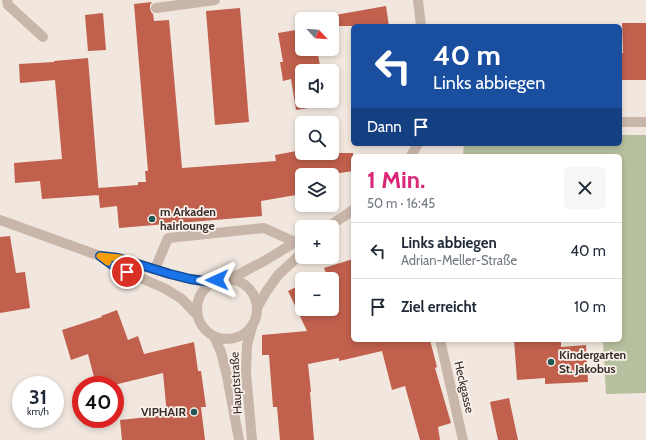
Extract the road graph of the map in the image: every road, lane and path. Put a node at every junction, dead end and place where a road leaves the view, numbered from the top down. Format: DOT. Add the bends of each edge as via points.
graph roads {
  1 [pos="7,0"];
  2 [pos="215,0"];
  3 [pos="419,1"];
  4 [pos="188,2"];
  5 [pos="156,8"];
  6 [pos="421,24"];
  7 [pos="43,37"];
  8 [pos="622,122"];
  9 [pos="646,122"];
  10 [pos="351,211"];
  11 [pos="0,220"];
  12 [pos="338,220"];
  13 [pos="295,239"];
  14 [pos="295,242"];
  15 [pos="100,256"];
  16 [pos="295,259"];
  17 [pos="155,269"];
  18 [pos="230,279"];
  19 [pos="211,282"];
  20 [pos="257,308"];
  21 [pos="196,314"];
  22 [pos="252,326"];
  23 [pos="214,336"];
  24 [pos="440,342"];
  25 [pos="238,440"];
  26 [pos="252,440"];
  27 [pos="463,440"];
  1 -- 7 [label="street" via="8,5"];
  2 -- 4 [label="street"];
  3 -- 6 [label="street"];
  4 -- 5 [label="street"];
  8 -- 9 [label="street"];
  10 -- 12 [label="street"];
  11 -- 15 [label="street"];
  13 -- 17 [label="street" via="264,228 168,238"];
  14 -- 18 [label="street"];
  15 -- 17 [label="street" via="118,258"];
  15 -- 21 [label="street" via="115,267 164,288 182,299"];
  16 -- 20 [label="street" via="278,275"];
  17 -- 19 [label="street"];
  18 -- 19 [label="street"];
  18 -- 20 [label="street" via="249,288 256,300"];
  19 -- 21 [label="street" via="198,297"];
  20 -- 22 [label="street"];
  21 -- 23 [label="street" via="202,326"];
  22 -- 23 [label="street" via="246,332 230,339"];
  22 -- 26 [label="street, Hauptstraße" via="247,345 246,373"];
  23 -- 25 [label="street, Hauptstraße" via="224,364"];
  24 -- 27 [label="street, Heckgasse"];
}
